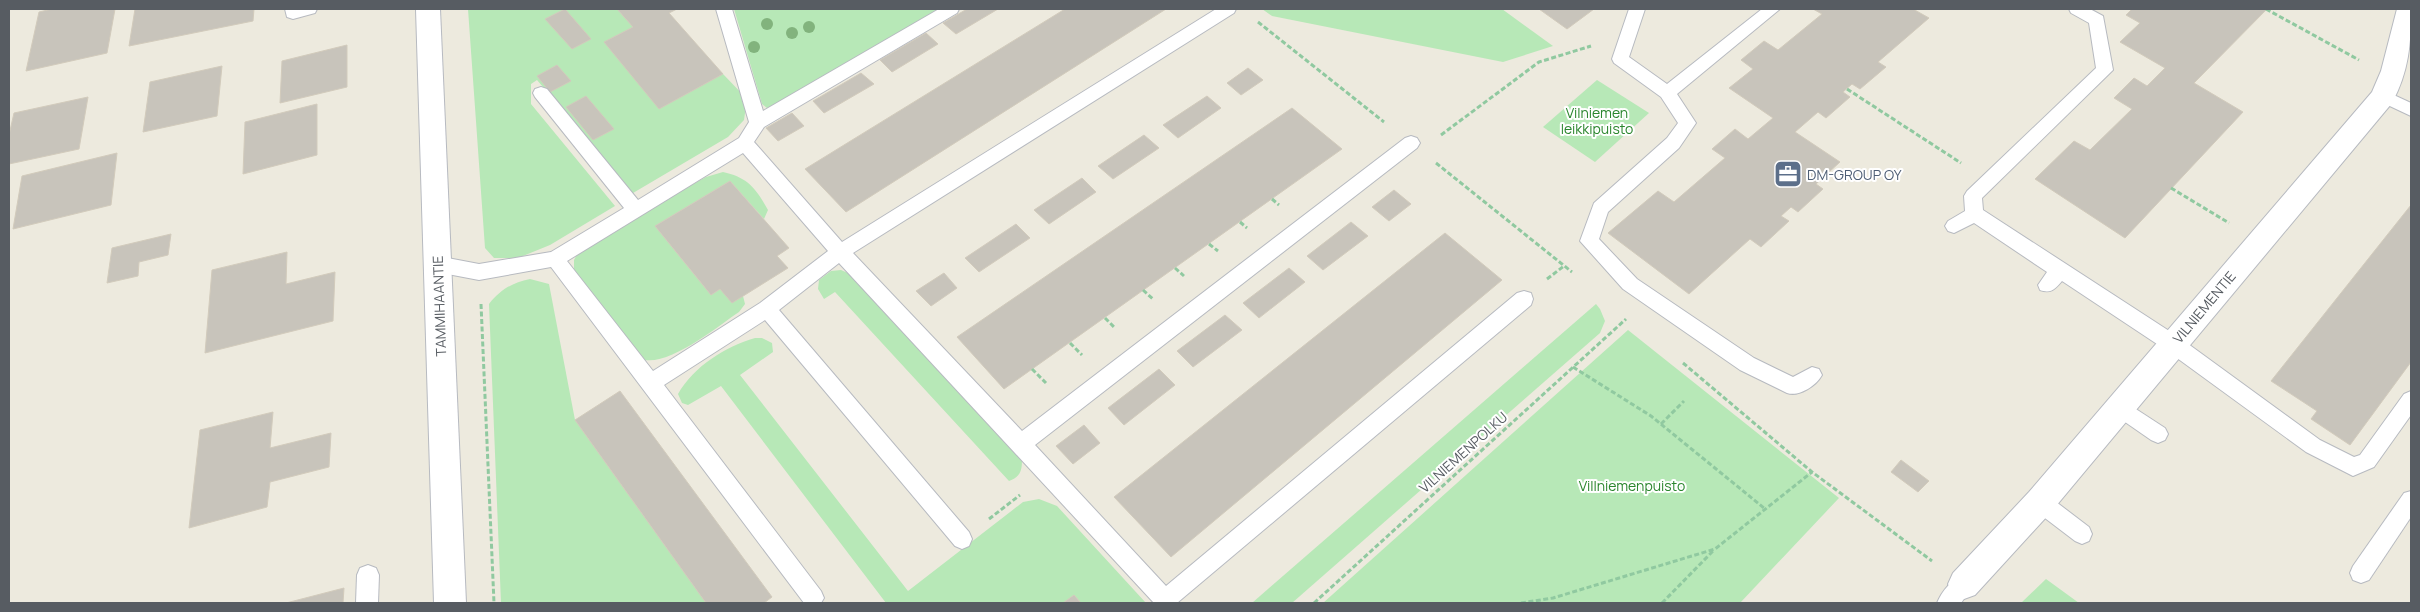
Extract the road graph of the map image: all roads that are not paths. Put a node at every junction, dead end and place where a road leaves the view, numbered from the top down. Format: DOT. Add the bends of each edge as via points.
graph roads {
  1 [pos="293,9"];
  2 [pos="309,9"];
  3 [pos="428,9"];
  4 [pos="724,9"];
  5 [pos="951,9"];
  6 [pos="1228,9"];
  7 [pos="1637,9"];
  8 [pos="1772,9"];
  9 [pos="2077,9"];
  10 [pos="2409,9"];
  11 [pos="2103,14"];
  12 [pos="542,93"];
  13 [pos="1667,93"];
  14 [pos="2383,96"];
  15 [pos="2411,110"];
  16 [pos="758,122"];
  17 [pos="745,143"];
  18 [pos="1411,144"];
  19 [pos="636,210"];
  20 [pos="1974,214"];
  21 [pos="1954,226"];
  22 [pos="840,252"];
  23 [pos="555,259"];
  24 [pos="437,264"];
  25 [pos="2060,270"];
  26 [pos="2047,285"];
  27 [pos="1524,299"];
  28 [pos="767,309"];
  29 [pos="2173,344"];
  30 [pos="1812,375"];
  31 [pos="651,383"];
  32 [pos="2411,400"];
  33 [pos="2119,407"];
  34 [pos="2158,434"];
  35 [pos="1021,444"];
  36 [pos="2411,500"];
  37 [pos="2040,502"];
  38 [pos="2082,534"];
  39 [pos="962,539"];
  40 [pos="2361,573"];
  41 [pos="368,575"];
  42 [pos="1956,594"];
  43 [pos="813,598"];
  44 [pos="367,603"];
  45 [pos="450,603"];
  1 -- 2 [label="lane" via="293,13"];
  3 -- 24 [label="street, TAMMIHAANTIE"];
  4 -- 16 [label="lane"];
  5 -- 16 [label="lane"];
  6 -- 22 [label="lane"];
  7 -- 13 [label="lane" via="1620,59"];
  8 -- 13 [label="lane"];
  9 -- 11 [label="lane"];
  10 -- 14 [label="street, VILNIEMENTIE"];
  11 -- 20 [label="lane" via="2105,70 1973,196"];
  12 -- 19 [label="lane"];
  13 -- 30 [label="lane" via="1687,123 1673,143 1600,208 1589,241 1630,284 1747,364 1794,387"];
  14 -- 15 [label="lane"];
  14 -- 29 [label="street, VILNIEMENTIE"];
  16 -- 17 [label="lane"];
  17 -- 19 [label="lane"];
  17 -- 22 [label="lane"];
  18 -- 35 [label="lane"];
  19 -- 23 [label="lane"];
  20 -- 21 [label="lane"];
  20 -- 25 [label="lane"];
  22 -- 28 [label="lane"];
  22 -- 35 [label="lane"];
  23 -- 24 [label="lane" via="479,272"];
  23 -- 31 [label="lane"];
  24 -- 45 [label="street, TAMMIHAANTIE"];
  25 -- 26 [label="lane"];
  25 -- 29 [label="lane"];
  27 -- 35 [label="lane" via="1165,600"];
  28 -- 31 [label="lane"];
  28 -- 39 [label="lane"];
  29 -- 32 [label="lane" via="2313,446 2353,467 2367,461"];
  29 -- 33 [label="street, VILNIEMENTIE"];
  31 -- 43 [label="lane"];
  33 -- 34 [label="lane"];
  33 -- 37 [label="street, VILNIEMENTIE"];
  36 -- 40 [label="lane"];
  37 -- 38 [label="lane"];
  37 -- 42 [label="street, VILNIEMENTIE"];
  41 -- 44 [label="lane"];
}
